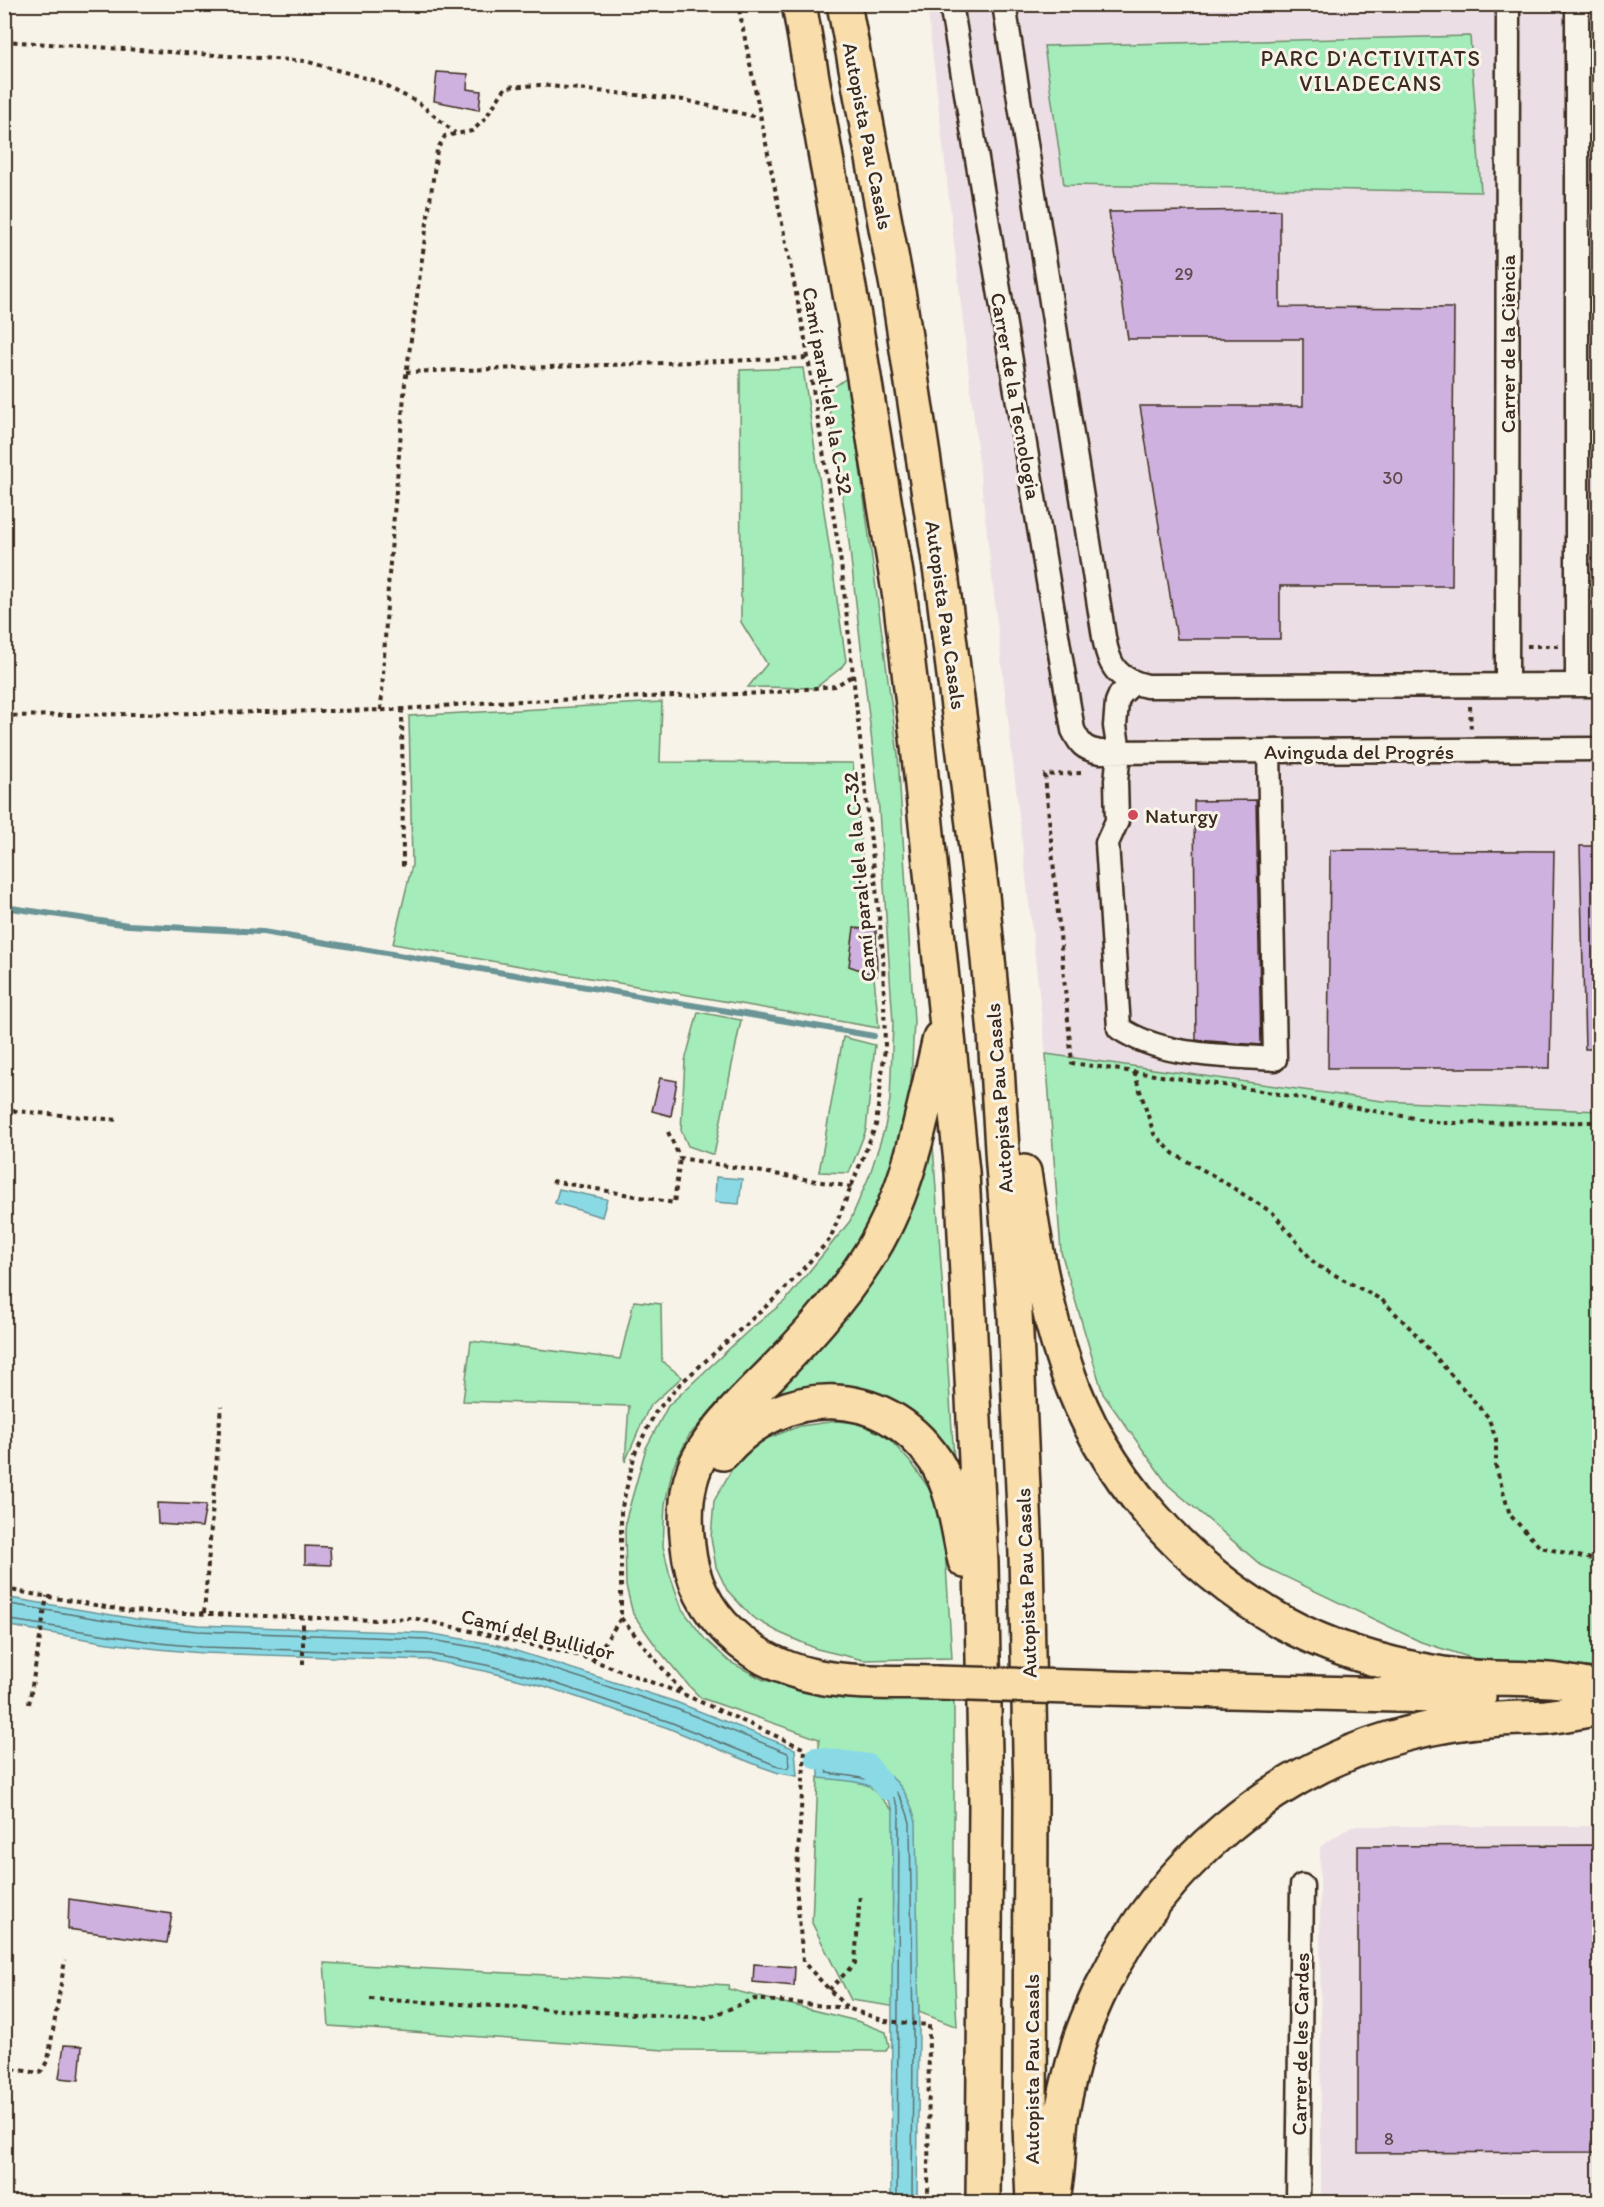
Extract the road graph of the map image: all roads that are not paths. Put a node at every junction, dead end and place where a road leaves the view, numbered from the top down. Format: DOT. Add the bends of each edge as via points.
graph roads {
  1 [pos="799,4"];
  2 [pos="844,4"];
  3 [pos="951,4"];
  4 [pos="1004,4"];
  5 [pos="1508,4"];
  6 [pos="1577,4"];
  7 [pos="1133,683"];
  8 [pos="1507,684"];
  9 [pos="1588,685"];
  10 [pos="1599,749"];
  11 [pos="1269,751"];
  12 [pos="1119,752"];
  13 [pos="946,1012"];
  14 [pos="995,1034"];
  15 [pos="686,1529"];
  16 [pos="982,1639"];
  17 [pos="1599,1688"];
  18 [pos="1599,1699"];
  19 [pos="1599,1708"];
  20 [pos="1302,1886"];
  21 [pos="983,2202"];
  22 [pos="1033,2202"];
  23 [pos="1052,2202"];
  24 [pos="1298,2202"];
  1 -- 13 [label="highway, Autopista Pau Casals" via="900,598"];
  2 -- 14 [label="highway, Autopista Pau Casals" via="899,297 942,581 981,884"];
  3 -- 12 [label="street, Carrer de la Tecnologia" via="1072,730 1087,750"];
  4 -- 7 [label="street" via="1105,645 1118,674"];
  5 -- 8 [label="street, Carrer de la Ciència"];
  6 -- 9 [label="street" via="1577,646"];
  7 -- 8 [label="street" via="1148,687"];
  7 -- 12 [label="street" via="1117,702"];
  8 -- 9 [label="street"];
  10 -- 11 [label="street, Avinguda del Progrés"];
  11 -- 12 [label="street, Avinguda del Progrés"];
  11 -- 12 [label="street" via="1275,1059 1185,1052 1135,1038 1119,1028 1107,843 1117,821"];
  13 -- 15 [label="highway" via="912,1157 886,1223 867,1259 835,1303 703,1451 689,1486"];
  13 -- 16 [label="highway, Autopista Pau Casals" via="962,1172"];
  14 -- 17 [label="highway" via="1013,1101 1034,1243 1066,1369 1094,1432 1114,1465 1168,1533 1202,1566 1283,1622 1349,1650 1437,1673 1558,1681"];
  14 -- 22 [label="highway, Autopista Pau Casals" via="1016,1313 1026,1554"];
  15 -- 16 [label="highway" via="715,1462 758,1421 782,1409 813,1402 829,1401 878,1412 920,1442 947,1485"];
  15 -- 18 [label="highway, bridge" via="696,1582 710,1611 731,1635 756,1654 818,1677"];
  16 -- 21 [label="highway, Autopista Pau Casals" via="986,1803"];
  19 -- 23 [label="highway" via="1546,1717 1448,1725 1363,1748 1305,1773 1249,1808 1211,1839 1146,1913 1097,1999 1078,2044 1062,2113"];
  20 -- 24 [label="street, Carrer de les Cardes"];
}
